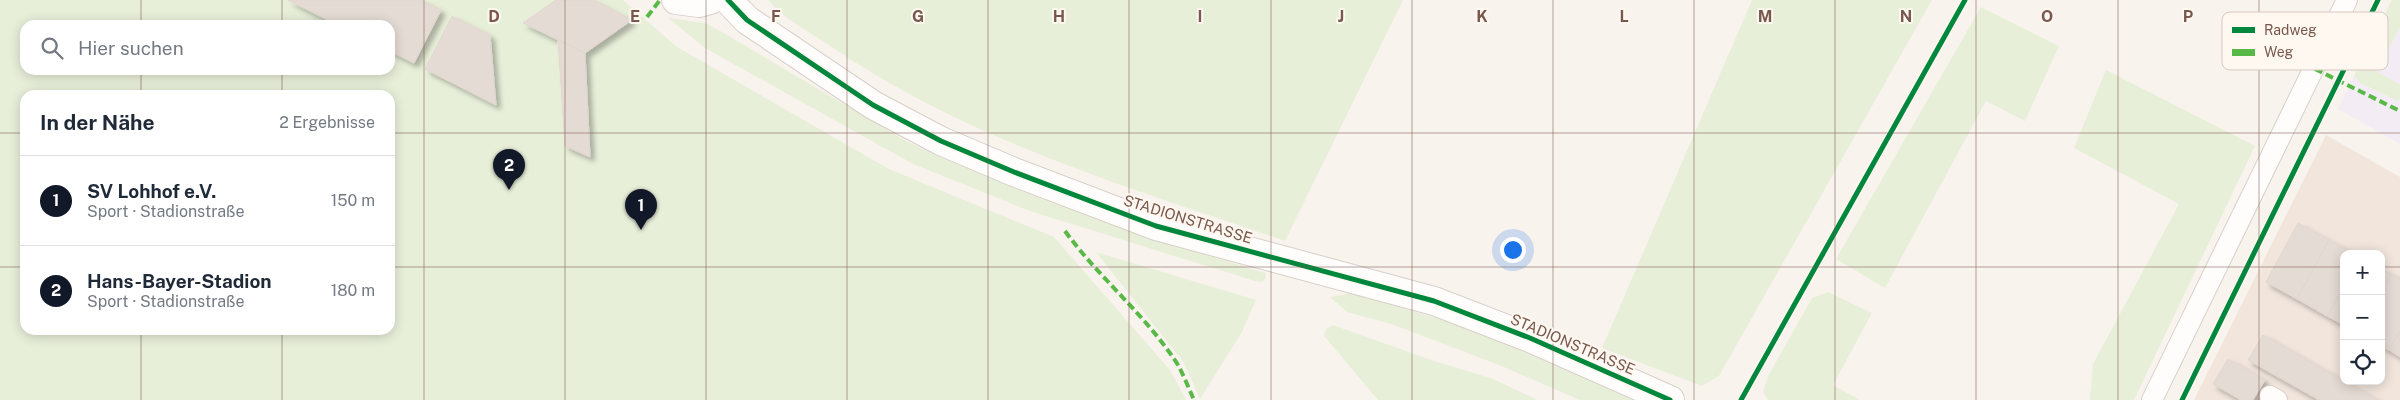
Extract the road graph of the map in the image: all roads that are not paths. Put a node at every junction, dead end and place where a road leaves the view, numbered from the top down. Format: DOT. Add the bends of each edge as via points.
graph roads {
  1 [pos="676,0"];
  2 [pos="710,0"];
  3 [pos="728,0"];
  4 [pos="2347,0"];
  5 [pos="2341,12"];
  6 [pos="2313,70"];
  7 [pos="1670,400"];
  8 [pos="2152,400"];
  1 -- 2 [label="street" via="687,3"];
  3 -- 7 [label="street, STADIONSTRASSE" via="747,20 873,104 941,141 1014,172 1156,226 1434,301 1530,338"];
  4 -- 5 [label="lane"];
  6 -- 8 [label="lane"];
}
